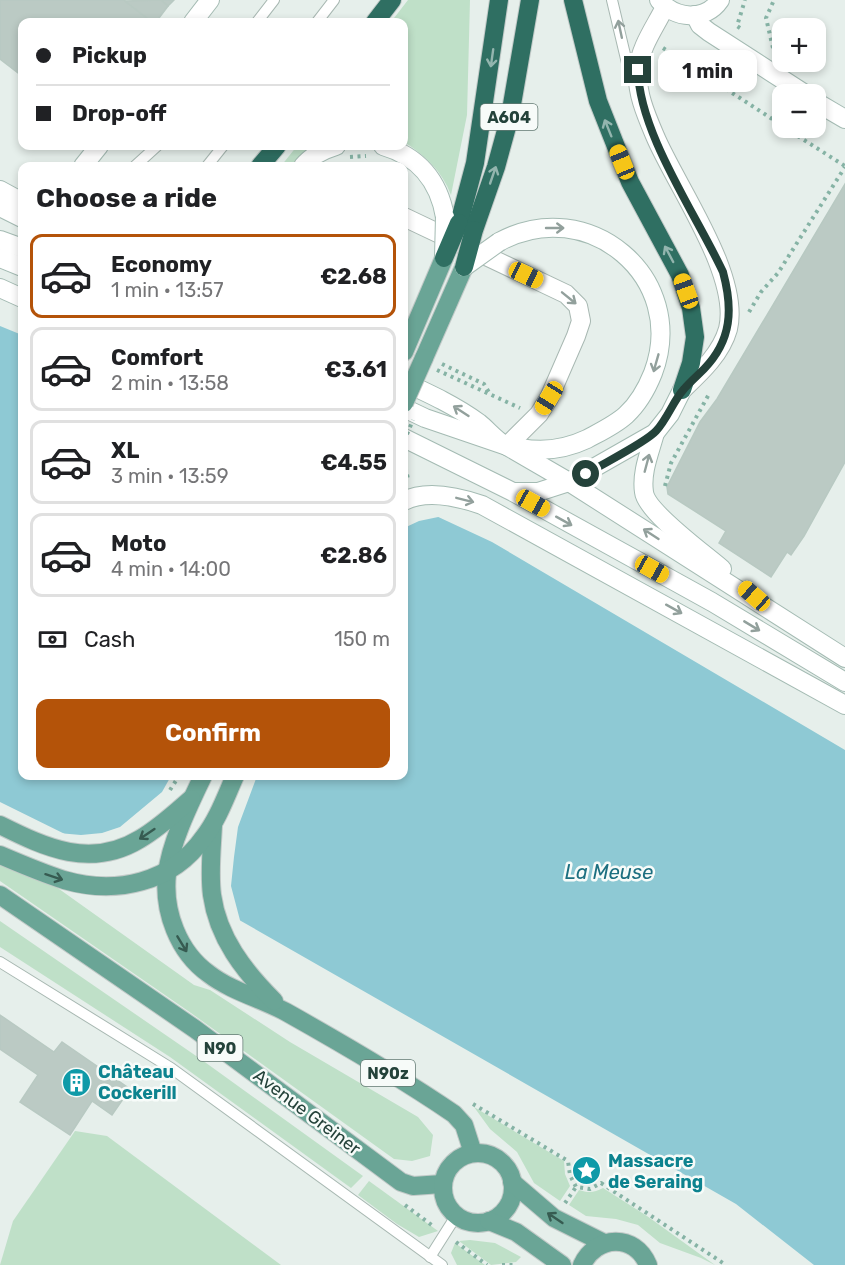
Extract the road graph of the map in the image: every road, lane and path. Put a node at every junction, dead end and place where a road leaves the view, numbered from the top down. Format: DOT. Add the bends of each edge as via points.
graph roads {
  1 [pos="210,0"];
  2 [pos="274,0"];
  3 [pos="334,0"];
  4 [pos="392,0"];
  5 [pos="499,0"];
  6 [pos="531,0"];
  7 [pos="612,0"];
  8 [pos="720,0"];
  9 [pos="746,0"];
  10 [pos="774,0"];
  11 [pos="573,2"];
  12 [pos="662,4"];
  13 [pos="695,15"];
  14 [pos="196,18"];
  15 [pos="260,18"];
  16 [pos="320,18"];
  17 [pos="378,18"];
  18 [pos="746,31"];
  19 [pos="648,39"];
  20 [pos="763,42"];
  21 [pos="771,47"];
  22 [pos="790,84"];
  23 [pos="641,98"];
  24 [pos="826,108"];
  25 [pos="772,119"];
  26 [pos="845,119"];
  27 [pos="801,138"];
  28 [pos="96,150"];
  29 [pos="153,150"];
  30 [pos="221,150"];
  31 [pos="274,150"];
  32 [pos="322,150"];
  33 [pos="378,151"];
  34 [pos="341,152"];
  35 [pos="86,162"];
  36 [pos="139,162"];
  37 [pos="210,162"];
  38 [pos="263,162"];
  39 [pos="306,162"];
  40 [pos="845,166"];
  41 [pos="0,190"];
  42 [pos="0,207"];
  43 [pos="18,210"];
  44 [pos="18,213"];
  45 [pos="408,219"];
  46 [pos="459,223"];
  47 [pos="0,240"];
  48 [pos="18,247"];
  49 [pos="0,258"];
  50 [pos="444,258"];
  51 [pos="18,265"];
  52 [pos="464,267"];
  53 [pos="0,288"];
  54 [pos="18,296"];
  55 [pos="408,342"];
  56 [pos="431,360"];
  57 [pos="408,384"];
  58 [pos="682,390"];
  59 [pos="491,394"];
  60 [pos="408,397"];
  61 [pos="408,410"];
  62 [pos="655,433"];
  63 [pos="408,440"];
  64 [pos="507,446"];
  65 [pos="569,482"];
  66 [pos="513,492"];
  67 [pos="408,499"];
  68 [pos="771,611"];
  69 [pos="845,658"];
  70 [pos="845,682"];
  71 [pos="845,705"];
  72 [pos="176,780"];
  73 [pos="201,780"];
  74 [pos="233,780"];
  75 [pos="165,796"];
  76 [pos="193,798"];
  77 [pos="213,824"];
  78 [pos="0,825"];
  79 [pos="0,855"];
  80 [pos="167,880"];
  81 [pos="0,895"];
  82 [pos="0,962"];
  83 [pos="284,1011"];
  84 [pos="473,1153"];
  85 [pos="512,1182"];
  86 [pos="442,1184"];
  87 [pos="396,1198"];
  88 [pos="456,1216"];
  89 [pos="489,1221"];
  90 [pos="444,1234"];
  91 [pos="604,1243"];
  92 [pos="430,1257"];
  93 [pos="442,1265"];
  94 [pos="487,1265"];
  95 [pos="502,1265"];
  96 [pos="516,1265"];
  97 [pos="562,1265"];
  98 [pos="582,1265"];
  99 [pos="648,1265"];
  1 -- 14 [label="main road"];
  2 -- 15 [label="lane"];
  3 -- 16 [label="lane"];
  4 -- 17 [label="highway"];
  5 -- 46 [label="highway, A604, one-way" via="475,163"];
  46 -- 6 [label="highway, A604, one-way" via="496,167 510,116"];
  23 -- 7 [label="lane, one-way" via="627,63"];
  8 -- 13 [label="main road" via="707,12"];
  9 -- 18 [label="path" via="737,26"];
  10 -- 21 [label="path" via="766,18"];
  58 -- 11 [label="highway, one-way" via="695,337 689,300 680,275 630,182 597,101"];
  12 -- 13 [label="main road" via="674,13"];
  12 -- 19 [label="main road"];
  13 -- 22 [label="main road" via="709,32"];
  19 -- 23 [label="main road" via="638,70"];
  19 -- 25 [label="path"];
  20 -- 21 [label="path"];
  23 -- 58 [label="main road" via="661,151 716,256 728,290 727,330 705,368"];
  24 -- 26 [label="main road"];
  27 -- 40 [label="path"];
  28 -- 35 [label="main road"];
  29 -- 36 [label="lane"];
  30 -- 37 [label="lane"];
  31 -- 38 [label="highway"];
  32 -- 39 [label="main road"];
  33 -- 34 [label="path"];
  33 -- 46 [label="main road" via="406,155 419,164"];
  41 -- 43 [label="main road"];
  42 -- 44 [label="main road"];
  45 -- 64 [label="main road, one-way" via="566,294 578,306 581,321 549,398 539,414"];
  46 -- 50 [label="highway, A604, bridge"];
  46 -- 52 [label="highway, A604, bridge"];
  47 -- 48 [label="main road"];
  49 -- 51 [label="main road"];
  50 -- 55 [label="main road, A604"];
  52 -- 56 [label="main road, A604"];
  52 -- 64 [label="main road, one-way, bridge" via="517,233 567,228 597,236 620,251 644,277 656,303 659,353 645,391 627,414 591,437 564,448 538,451"];
  53 -- 54 [label="main road"];
  56 -- 59 [label="path" via="484,384"];
  56 -- 60 [label="main road, A604, bridge"];
  64 -- 57 [label="main road, one-way" via="450,404"];
  58 -- 62 [label="main road"];
  61 -- 64 [label="main road"];
  62 -- 65 [label="main road"];
  68 -- 62 [label="main road, one-way" via="657,515 645,498 644,473"];
  63 -- 66 [label="main road"];
  64 -- 65 [label="main road"];
  65 -- 66 [label="main road" via="538,492"];
  68 -- 65 [label="main road, one-way"];
  66 -- 70 [label="main road, one-way" via="712,602"];
  67 -- 71 [label="main road, one-way" via="441,496 483,505"];
  68 -- 69 [label="main road"];
  72 -- 75 [label="path"];
  73 -- 76 [label="main road"];
  74 -- 77 [label="main road"];
  76 -- 78 [label="main road, one-way" via="140,839 122,848 93,853 62,852"];
  76 -- 80 [label="main road, N90z" via="171,854"];
  77 -- 80 [label="main road"];
  77 -- 83 [label="main road, N90z" via="211,879 217,913 238,960"];
  79 -- 80 [label="main road, one-way" via="85,885 122,886"];
  80 -- 83 [label="main road, N90z, one-way" via="177,939 191,958 209,975"];
  81 -- 86 [label="main road, Avenue Greiner / N90" via="195,1029 401,1182 413,1186"];
  82 -- 92 [label="lane" via="171,1068"];
  83 -- 84 [label="main road, N90z" via="454,1114 464,1125"];
  84 -- 85 [label="main road" via="494,1157 509,1172"];
  84 -- 86 [label="main road" via="453,1163"];
  85 -- 89 [label="main road" via="508,1206"];
  91 -- 85 [label="main road, one-way" via="554,1218"];
  86 -- 88 [label="main road" via="443,1196"];
  87 -- 90 [label="path"];
  88 -- 89 [label="main road" via="478,1224"];
  88 -- 90 [label="lane"];
  89 -- 97 [label="main road" via="516,1232"];
  90 -- 92 [label="lane"];
  90 -- 94 [label="path"];
  91 -- 98 [label="main road"];
  91 -- 99 [label="main road" via="614,1241 634,1247"];
  92 -- 93 [label="lane"];
  95 -- 96 [label="path"];
}
